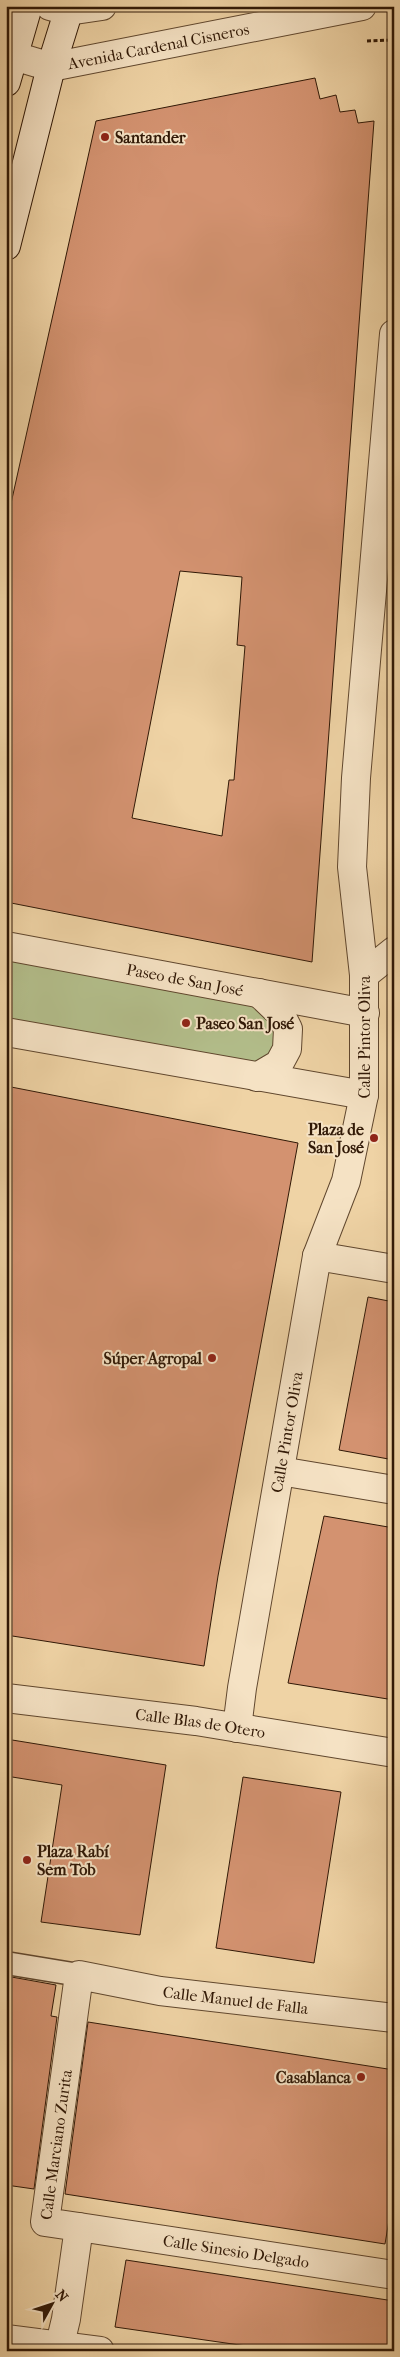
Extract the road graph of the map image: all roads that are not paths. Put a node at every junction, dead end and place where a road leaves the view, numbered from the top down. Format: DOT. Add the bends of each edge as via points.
graph roads {
  1 [pos="28,6"];
  2 [pos="102,6"];
  3 [pos="362,6"];
  4 [pos="63,8"];
  5 [pos="52,67"];
  6 [pos="10,69"];
  7 [pos="6,246"];
  8 [pos="394,334"];
  9 [pos="6,946"];
  10 [pos="394,951"];
  11 [pos="364,975"];
  12 [pos="259,993"];
  13 [pos="365,1013"];
  14 [pos="6,1032"];
  15 [pos="257,1077"];
  16 [pos="364,1095"];
  17 [pos="317,1256"];
  18 [pos="394,1269"];
  19 [pos="280,1471"];
  20 [pos="394,1490"];
  21 [pos="6,1698"];
  22 [pos="237,1728"];
  23 [pos="394,1753"];
  24 [pos="6,1963"];
  25 [pos="79,1975"];
  26 [pos="394,2018"];
  27 [pos="79,2227"];
  28 [pos="394,2274"];
  29 [pos="6,2339"];
  30 [pos="60,2344"];
  31 [pos="100,2351"];
  1 -- 6 [label="street"];
  2 -- 4 [label="street"];
  3 -- 5 [label="street, Avenida Cardenal Cisneros"];
  4 -- 5 [label="street"];
  5 -- 6 [label="street, Avenida Cardenal Cisneros"];
  5 -- 7 [label="street"];
  8 -- 11 [label="street, Calle Pintor Oliva" via="356,778 352,867"];
  9 -- 12 [label="street, Paseo de San José"];
  10 -- 11 [label="street"];
  11 -- 13 [label="street, Calle Pintor Oliva"];
  12 -- 13 [label="street, Paseo de San José"];
  12 -- 15 [label="street" via="280,1013 288,1029 286,1049 279,1064"];
  13 -- 16 [label="street, Calle Pintor Oliva"];
  14 -- 15 [label="street"];
  15 -- 16 [label="street"];
  16 -- 17 [label="street, Calle Pintor Oliva" via="346,1181"];
  17 -- 18 [label="street"];
  17 -- 19 [label="street, Calle Pintor Oliva"];
  19 -- 20 [label="street"];
  19 -- 22 [label="street, Calle Pintor Oliva"];
  21 -- 22 [label="street, Calle Blas de Otero"];
  22 -- 23 [label="street, Calle Blas de Otero"];
  24 -- 25 [label="street"];
  25 -- 26 [label="street, Calle Manuel de Falla" via="160,1991"];
  25 -- 27 [label="street, Calle Marciano Zurita" via="46,2222"];
  27 -- 28 [label="street, Calle Sinesio Delgado"];
  27 -- 30 [label="street, Calle Marciano Zurita"];
  29 -- 30 [label="street"];
  30 -- 31 [label="street"];
}
